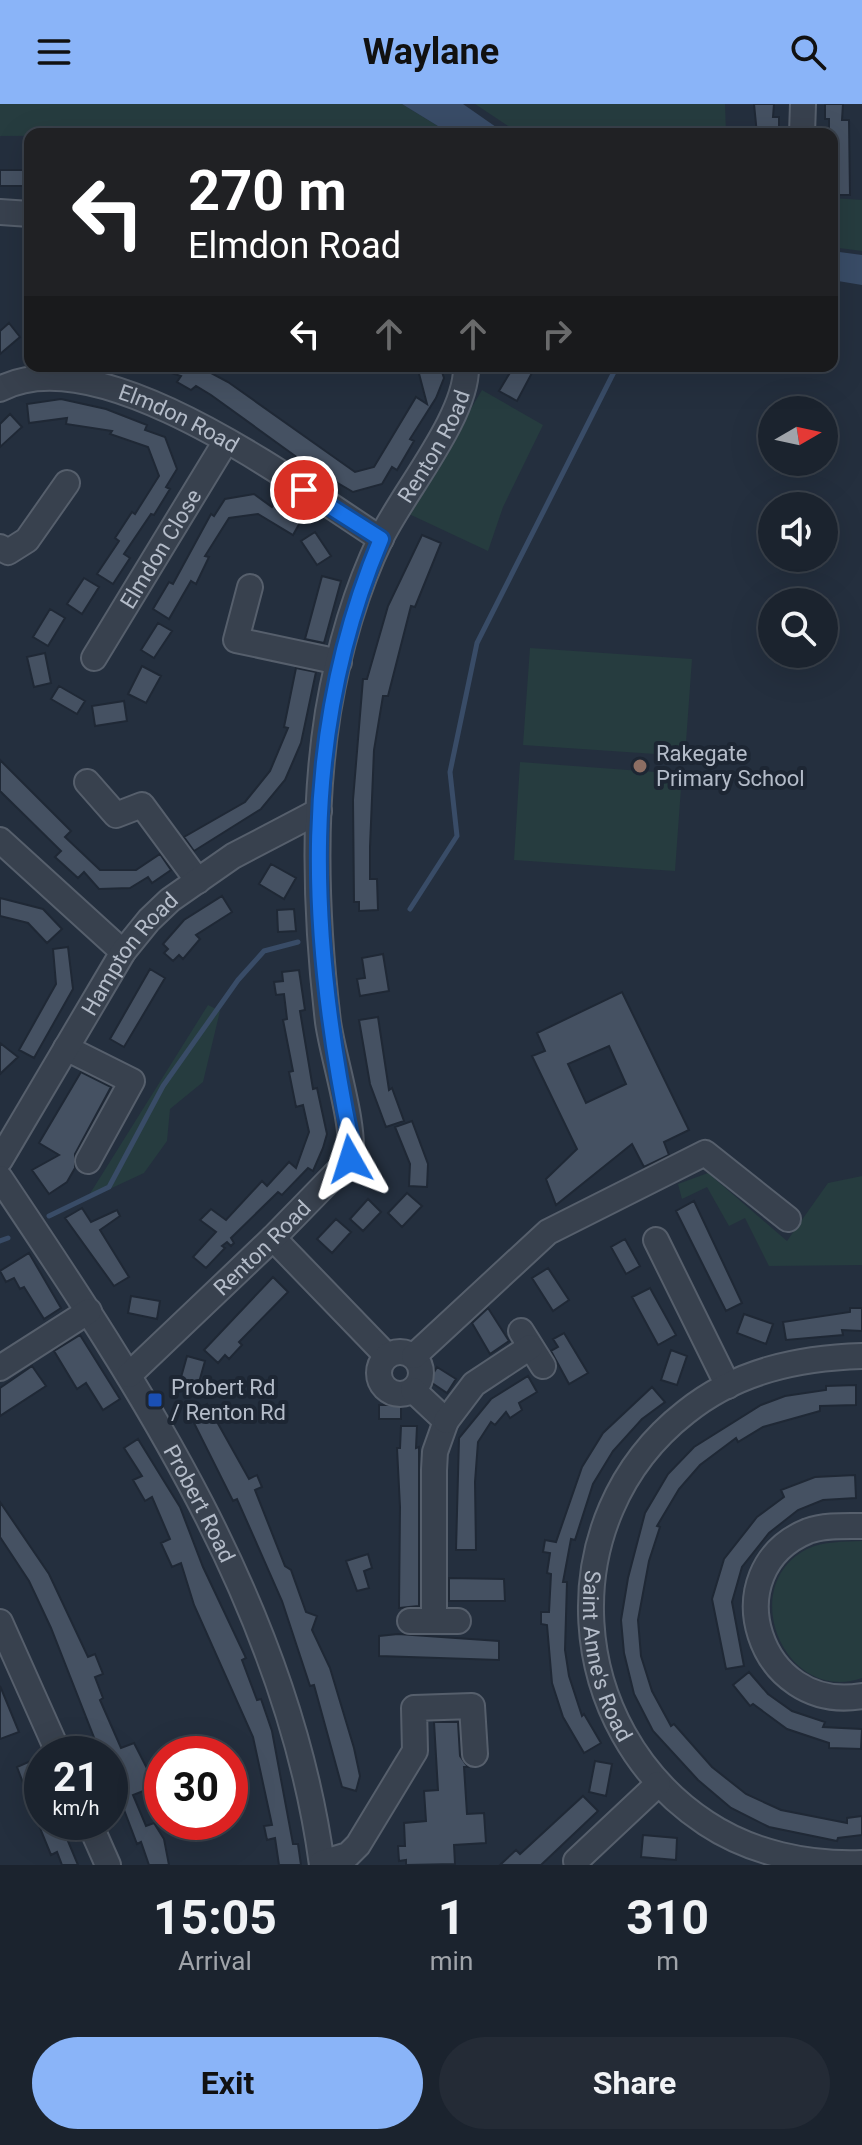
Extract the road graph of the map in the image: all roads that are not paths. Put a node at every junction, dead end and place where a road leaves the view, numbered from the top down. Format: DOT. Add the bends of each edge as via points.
graph roads {
  1 [pos="803,104"];
  2 [pos="802,128"];
  3 [pos="0,212"];
  4 [pos="24,214"];
  5 [pos="40,372"];
  6 [pos="465,372"];
  7 [pos="0,389"];
  8 [pos="226,441"];
  9 [pos="67,483"];
  10 [pos="381,539"];
  11 [pos="0,547"];
  12 [pos="250,587"];
  13 [pos="94,658"];
  14 [pos="339,662"];
  15 [pos="87,782"];
  16 [pos="319,811"];
  17 [pos="0,840"];
  18 [pos="198,881"];
  19 [pos="123,952"];
  20 [pos="66,1048"];
  21 [pos="0,1160"];
  22 [pos="88,1161"];
  23 [pos="0,1178"];
  24 [pos="788,1219"];
  25 [pos="273,1238"];
  26 [pos="656,1240"];
  27 [pos="89,1311"];
  28 [pos="531,1348"];
  29 [pos="387,1356"];
  30 [pos="414,1356"];
  31 [pos="862,1356"];
  32 [pos="0,1368"];
  33 [pos="129,1375"];
  34 [pos="728,1386"];
  35 [pos="413,1390"];
  36 [pos="446,1421"];
  37 [pos="862,1526"];
  38 [pos="434,1621"];
  39 [pos="0,1622"];
  40 [pos="862,1696"];
  41 [pos="51,1736"];
  42 [pos="475,1754"];
  43 [pos="658,1784"];
  44 [pos="97,1840"];
  45 [pos="576,1861"];
  46 [pos="862,1863"];
  47 [pos="322,1864"];
  48 [pos="108,1865"];
  1 -- 2 [label="street"];
  3 -- 4 [label="street"];
  5 -- 7 [label="street, Elmdon Road"];
  5 -- 8 [label="street, Elmdon Road" via="134,396"];
  6 -- 10 [label="street, Renton Road" via="462,400"];
  8 -- 10 [label="street, Elmdon Road"];
  8 -- 13 [label="street, Elmdon Close"];
  9 -- 11 [label="street" via="27,540 8,552"];
  10 -- 14 [label="street, Renton Road"];
  12 -- 14 [label="street" via="236,640"];
  14 -- 16 [label="street, Renton Road" via="328,711"];
  15 -- 18 [label="street" via="116,815 142,805"];
  16 -- 18 [label="street, Hampton Road" via="233,856"];
  16 -- 25 [label="street, Renton Road" via="326,1004 352,1151 347,1167"];
  17 -- 19 [label="street"];
  18 -- 19 [label="street, Hampton Road" via="170,900"];
  19 -- 20 [label="street, Hampton Road"];
  20 -- 21 [label="street, Hampton Road"];
  20 -- 22 [label="street" via="132,1081"];
  23 -- 27 [label="street, Probert Road"];
  24 -- 30 [label="street" via="705,1153 548,1232"];
  25 -- 29 [label="street"];
  25 -- 33 [label="street, Renton Road"];
  26 -- 34 [label="street"];
  27 -- 32 [label="street"];
  27 -- 33 [label="street, Probert Road"];
  28 -- 36 [label="street" via="474,1384"];
  29 -- 30 [label="street" via="400,1351"];
  29 -- 35 [label="street" via="379,1367 383,1386 394,1393"];
  30 -- 35 [label="street" via="422,1373"];
  31 -- 34 [label="street, Saint Anne's Road" via="788,1363"];
  33 -- 47 [label="street, Probert Road" via="186,1472 255,1623 294,1735"];
  34 -- 43 [label="street, Saint Anne's Road" via="685,1412 639,1459 606,1522 596,1556 591,1635 603,1694"];
  35 -- 36 [label="street"];
  36 -- 38 [label="street" via="435,1452"];
  37 -- 40 [label="street" via="812,1529 786,1544 764,1572 756,1607 765,1651 793,1683 825,1696"];
  39 -- 41 [label="street"];
  42 -- 47 [label="street" via="472,1706 414,1708 415,1751 358,1845 348,1855"];
  43 -- 45 [label="street"];
  43 -- 46 [label="street, Saint Anne's Road" via="695,1816 751,1846 813,1862"];
  44 -- 48 [label="street"];
}
